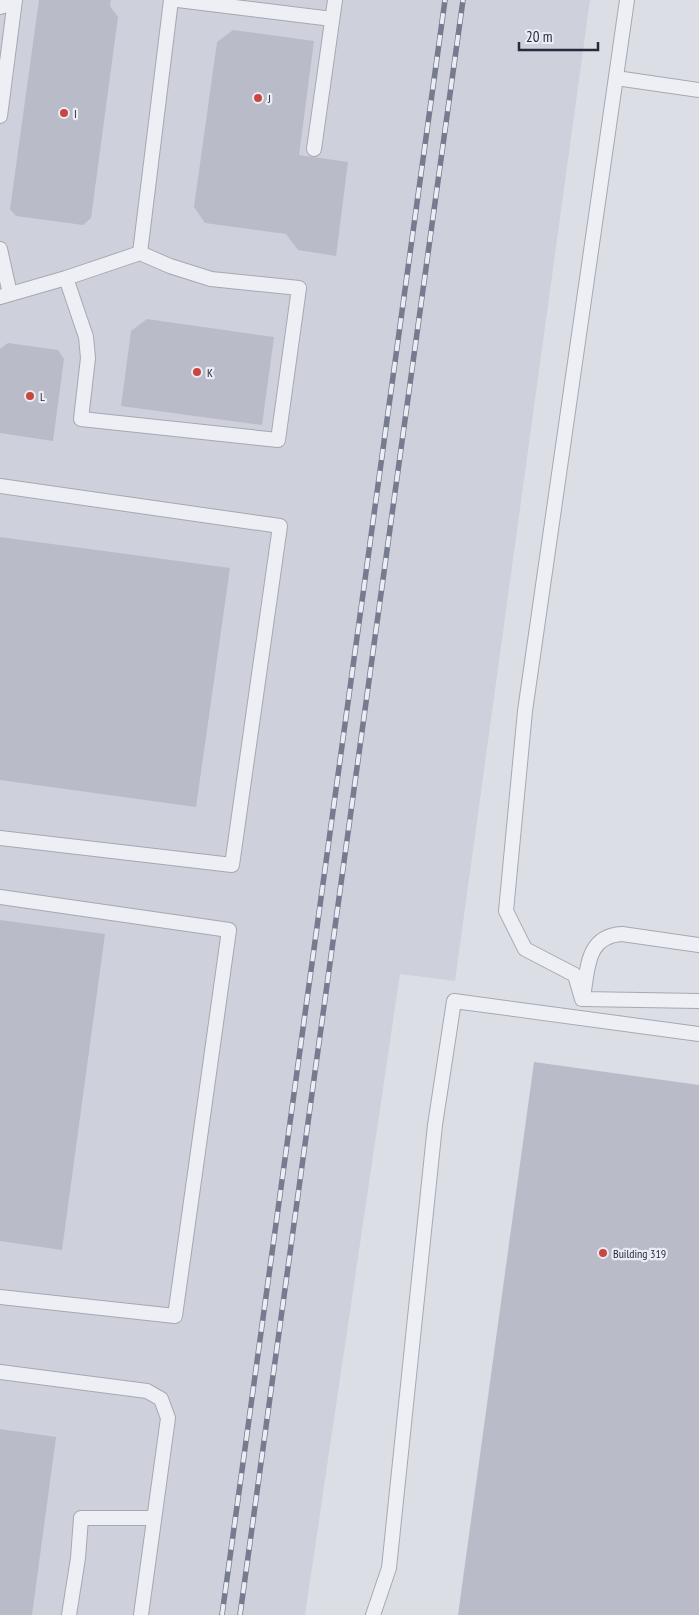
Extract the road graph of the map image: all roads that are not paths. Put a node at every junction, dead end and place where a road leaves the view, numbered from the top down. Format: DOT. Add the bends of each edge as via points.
graph roads {
  1 [pos="171,0"];
  2 [pos="178,0"];
  3 [pos="335,0"];
  4 [pos="627,0"];
  5 [pos="15,1"];
  6 [pos="0,7"];
  7 [pos="332,19"];
  8 [pos="616,78"];
  9 [pos="699,90"];
  10 [pos="0,116"];
  11 [pos="314,149"];
  12 [pos="0,249"];
  13 [pos="140,253"];
  14 [pos="66,278"];
  15 [pos="5,296"];
  16 [pos="0,486"];
  17 [pos="0,838"];
  18 [pos="0,897"];
  19 [pos="699,945"];
  20 [pos="582,999"];
  21 [pos="699,1001"];
  22 [pos="699,1034"];
  23 [pos="0,1297"];
  24 [pos="0,1372"];
  25 [pos="154,1518"];
  26 [pos="69,1615"];
  27 [pos="141,1615"];
  28 [pos="373,1615"];
  1 -- 13 [label="lane"];
  2 -- 7 [label="lane"];
  3 -- 7 [label="lane"];
  4 -- 8 [label="lane"];
  5 -- 6 [label="lane"];
  5 -- 10 [label="lane"];
  7 -- 11 [label="lane"];
  8 -- 9 [label="lane"];
  8 -- 20 [label="lane" via="524,711 506,911 526,949 575,975"];
  12 -- 15 [label="lane"];
  13 -- 14 [label="lane"];
  13 -- 14 [label="lane" via="211,279 299,288 278,440 81,418 88,358 86,337"];
  14 -- 15 [label="lane"];
  16 -- 17 [label="lane" via="280,526 232,865"];
  18 -- 23 [label="lane" via="229,930 175,1316"];
  19 -- 20 [label="lane" via="611,934 594,948"];
  20 -- 21 [label="lane"];
  22 -- 28 [label="lane" via="454,1001 435,1125 389,1568"];
  24 -- 25 [label="lane" via="147,1391 161,1399 168,1418"];
  25 -- 26 [label="lane" via="81,1518"];
  25 -- 27 [label="lane"];
}
